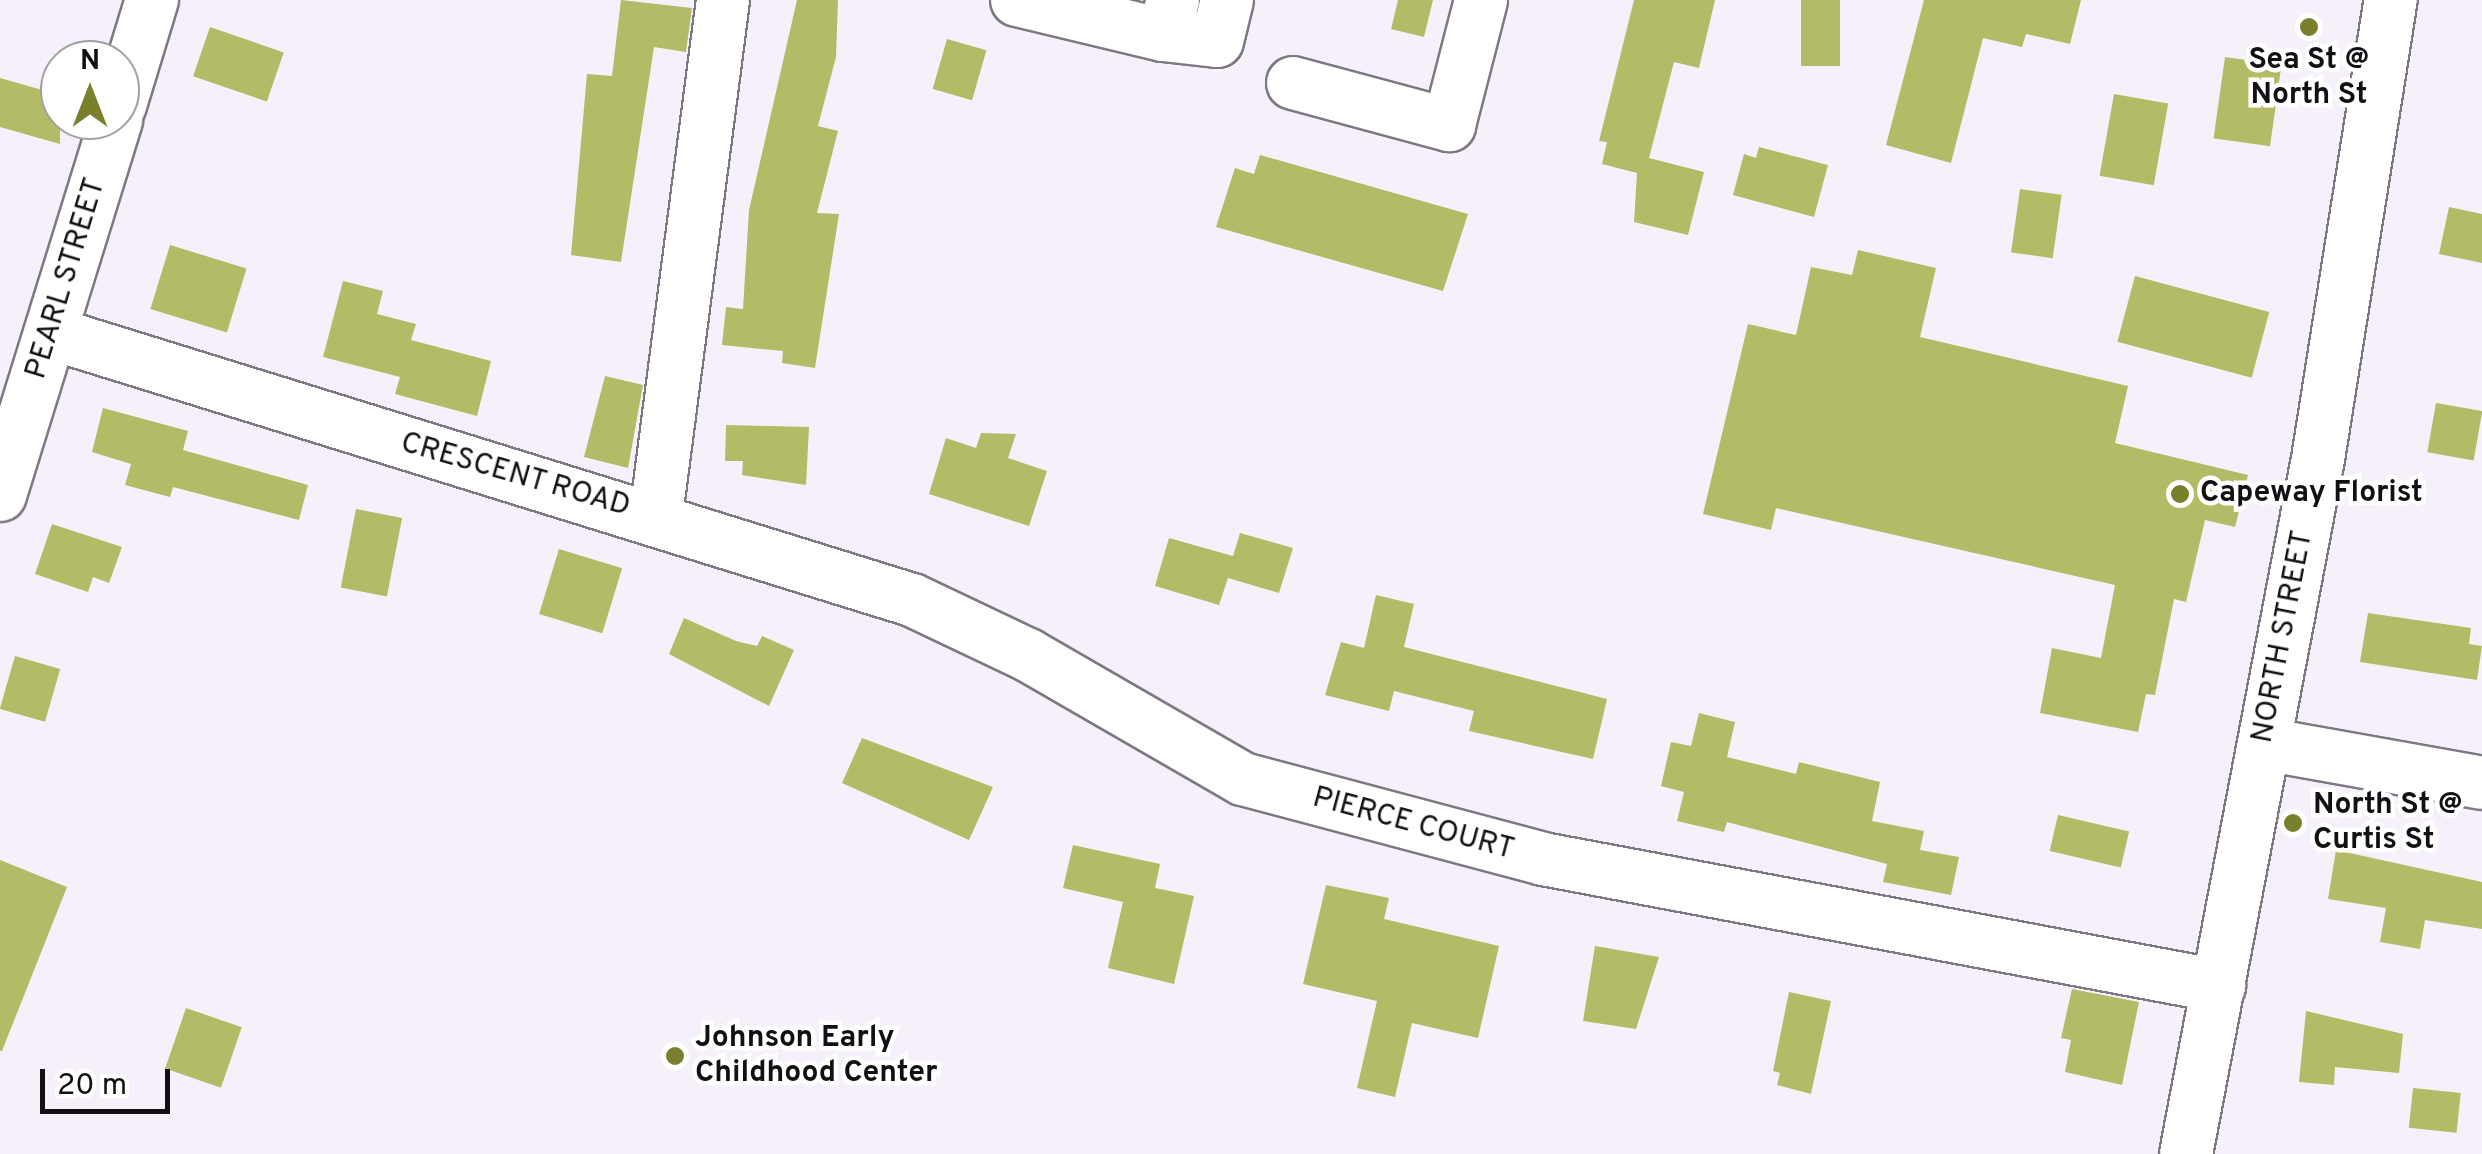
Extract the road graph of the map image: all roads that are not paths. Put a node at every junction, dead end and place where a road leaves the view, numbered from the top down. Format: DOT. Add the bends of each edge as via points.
graph roads {
  1 [pos="152,0"];
  2 [pos="723,0"];
  3 [pos="1018,0"];
  4 [pos="1228,0"];
  5 [pos="1481,0"];
  6 [pos="2392,0"];
  7 [pos="1168,18"];
  8 [pos="140,40"];
  9 [pos="1293,84"];
  10 [pos="110,140"];
  11 [pos="51,332"];
  12 [pos="0,495"];
  13 [pos="656,515"];
  14 [pos="2264,744"];
  15 [pos="2482,782"];
  16 [pos="2219,986"];
  17 [pos="2186,1154"];
  1 -- 8 [label="street"];
  2 -- 13 [label="street, CRESCENT ROAD"];
  3 -- 7 [label="street"];
  4 -- 7 [label="street" via="1217,41"];
  5 -- 9 [label="street" via="1448,125"];
  6 -- 14 [label="street, NORTH STREET"];
  10 -- 11 [label="street, PEARL STREET"];
  11 -- 12 [label="street, PEARL STREET"];
  11 -- 13 [label="street, CRESCENT ROAD" via="336,425"];
  13 -- 16 [label="street, PIERCE COURT" via="912,600 1028,655 1242,779 1543,860"];
  14 -- 15 [label="street"];
  14 -- 16 [label="street, NORTH STREET"];
  16 -- 17 [label="street, NORTH STREET"];
}
